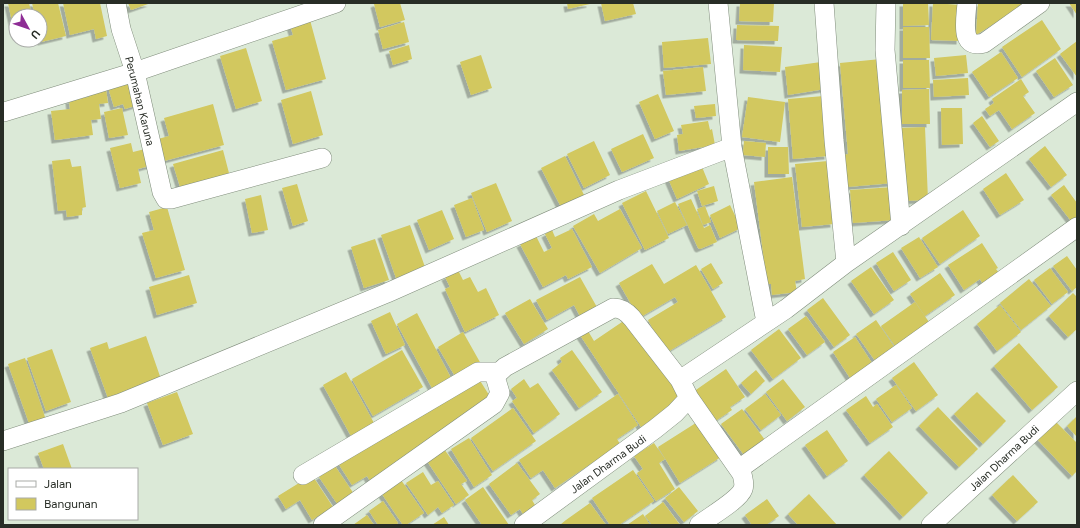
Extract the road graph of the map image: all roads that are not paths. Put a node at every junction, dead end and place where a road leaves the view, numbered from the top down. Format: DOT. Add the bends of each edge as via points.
graph roads {
  1 [pos="116,3"];
  2 [pos="336,3"];
  3 [pos="718,3"];
  4 [pos="824,3"];
  5 [pos="886,3"];
  6 [pos="967,3"];
  7 [pos="1038,4"];
  8 [pos="135,72"];
  9 [pos="1077,102"];
  10 [pos="4,112"];
  11 [pos="732,147"];
  12 [pos="322,158"];
  13 [pos="901,226"];
  14 [pos="1077,227"];
  15 [pos="846,263"];
  16 [pos="766,322"];
  17 [pos="497,372"];
  18 [pos="680,380"];
  19 [pos="1077,391"];
  20 [pos="689,398"];
  21 [pos="3,441"];
  22 [pos="738,469"];
  23 [pos="303,476"];
  24 [pos="322,525"];
  25 [pos="524,525"];
  26 [pos="699,525"];
  27 [pos="931,525"];
  1 -- 8 [label="street, Perumahan Karuna" via="121,29"];
  2 -- 8 [label="street"];
  3 -- 11 [label="street"];
  4 -- 15 [label="street"];
  5 -- 13 [label="street" via="885,50"];
  6 -- 7 [label="street" via="966,32 971,44 977,45 984,43"];
  8 -- 10 [label="street"];
  8 -- 12 [label="street, Perumahan Karuna" via="162,192 166,198 171,199"];
  9 -- 13 [label="street"];
  11 -- 16 [label="street"];
  11 -- 21 [label="street" via="619,190 387,293 121,403"];
  13 -- 15 [label="street"];
  14 -- 22 [label="street"];
  15 -- 16 [label="street"];
  16 -- 18 [label="street"];
  17 -- 18 [label="street" via="612,308 619,308 632,318"];
  17 -- 23 [label="street" via="478,372"];
  17 -- 24 [label="street" via="495,380 500,396 494,404"];
  18 -- 20 [label="street"];
  19 -- 27 [label="street, Jalan Dharma Budi"];
  20 -- 22 [label="street"];
  20 -- 25 [label="street, Jalan Dharma Budi" via="655,429"];
  22 -- 26 [label="street" via="744,482 743,490"];
}
